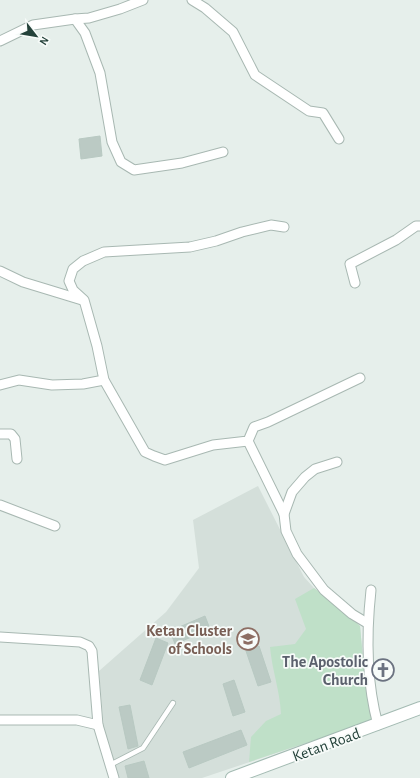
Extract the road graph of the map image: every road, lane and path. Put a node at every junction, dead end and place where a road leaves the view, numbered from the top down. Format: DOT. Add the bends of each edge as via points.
graph roads {
  1 [pos="143,0"];
  2 [pos="192,0"];
  3 [pos="75,19"];
  4 [pos="0,41"];
  5 [pos="339,139"];
  6 [pos="223,152"];
  7 [pos="420,226"];
  8 [pos="284,227"];
  9 [pos="0,271"];
  10 [pos="355,283"];
  11 [pos="84,300"];
  12 [pos="360,378"];
  13 [pos="104,380"];
  14 [pos="0,385"];
  15 [pos="0,434"];
  16 [pos="248,441"];
  17 [pos="17,459"];
  18 [pos="337,462"];
  19 [pos="0,505"];
  20 [pos="284,514"];
  21 [pos="55,526"];
  22 [pos="371,590"];
  23 [pos="367,623"];
  24 [pos="0,637"];
  25 [pos="173,703"];
  26 [pos="420,708"];
  27 [pos="0,720"];
  28 [pos="98,725"];
  29 [pos="378,725"];
  30 [pos="110,765"];
  31 [pos="114,778"];
  32 [pos="232,778"];
  1 -- 3 [label="street" via="89,18"];
  2 -- 5 [label="street" via="233,32 255,75 309,111 324,113"];
  3 -- 4 [label="street" via="33,25"];
  3 -- 6 [label="street" via="85,33 100,73 112,142 121,162 134,170 182,163"];
  7 -- 10 [label="street" via="350,264"];
  8 -- 11 [label="street" via="271,225 190,247 104,252 83,261 73,269 69,281 73,290"];
  9 -- 11 [label="street" via="23,282"];
  11 -- 13 [label="street"];
  12 -- 16 [label="street" via="254,427"];
  13 -- 14 [label="street" via="52,385 19,380"];
  13 -- 16 [label="street" via="146,452 154,456 165,460 213,445"];
  15 -- 17 [label="street" via="11,434 16,439"];
  16 -- 20 [label="street"];
  18 -- 20 [label="street" via="315,469 305,477 292,492"];
  19 -- 21 [label="street"];
  20 -- 23 [label="street" via="286,531 297,554 324,590"];
  22 -- 23 [label="street"];
  23 -- 29 [label="street" via="369,674"];
  24 -- 28 [label="street" via="80,642 89,646 92,651"];
  25 -- 30 [label="lane" via="143,748"];
  26 -- 29 [label="street, Ketan Road"];
  27 -- 28 [label="street" via="77,720"];
  28 -- 30 [label="street"];
  29 -- 32 [label="street, Ketan Road"];
  30 -- 31 [label="street"];
}
